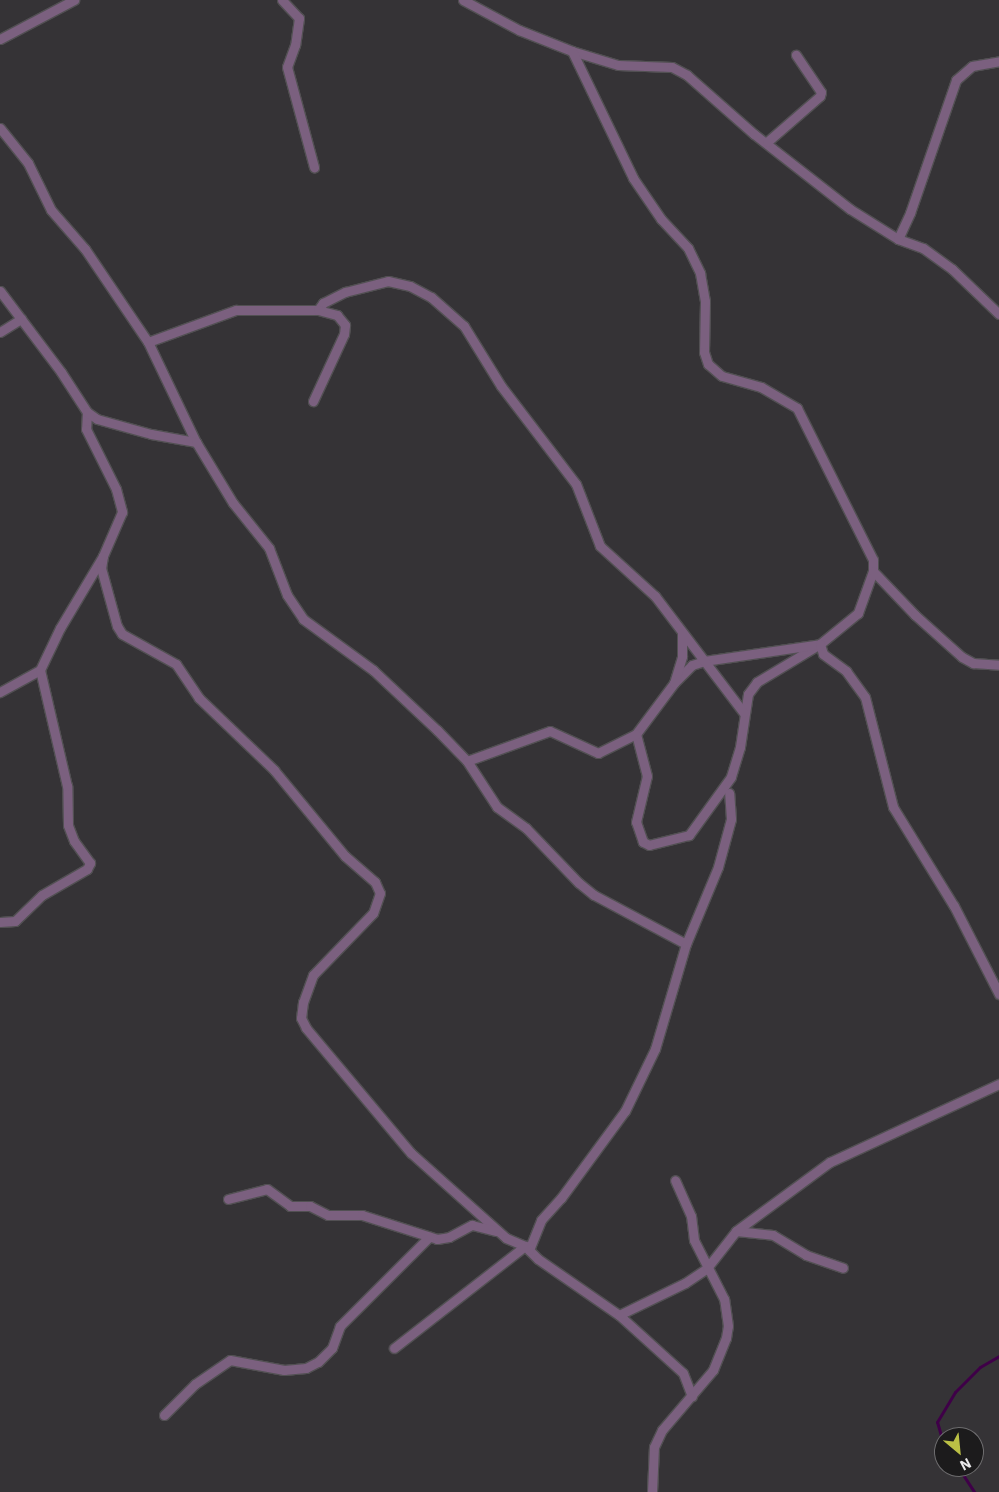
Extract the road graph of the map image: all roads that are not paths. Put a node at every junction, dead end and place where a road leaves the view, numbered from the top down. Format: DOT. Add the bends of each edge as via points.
graph roads {
  1 [pos="74,0"];
  2 [pos="282,0"];
  3 [pos="463,0"];
  4 [pos="0,39"];
  5 [pos="572,51"];
  6 [pos="796,55"];
  7 [pos="999,61"];
  8 [pos="0,128"];
  9 [pos="768,142"];
  10 [pos="314,167"];
  11 [pos="898,239"];
  12 [pos="0,292"];
  13 [pos="318,310"];
  14 [pos="999,314"];
  15 [pos="21,319"];
  16 [pos="0,332"];
  17 [pos="148,342"];
  18 [pos="314,401"];
  19 [pos="87,412"];
  20 [pos="196,442"];
  21 [pos="103,556"];
  22 [pos="873,571"];
  23 [pos="682,633"];
  24 [pos="820,644"];
  25 [pos="704,661"];
  26 [pos="999,666"];
  27 [pos="40,670"];
  28 [pos="674,684"];
  29 [pos="0,692"];
  30 [pos="743,712"];
  31 [pos="636,734"];
  32 [pos="467,761"];
  33 [pos="729,793"];
  34 [pos="0,922"];
  35 [pos="686,944"];
  36 [pos="999,994"];
  37 [pos="999,1084"];
  38 [pos="675,1180"];
  39 [pos="228,1199"];
  40 [pos="736,1231"];
  41 [pos="500,1232"];
  42 [pos="429,1237"];
  43 [pos="527,1248"];
  44 [pos="707,1268"];
  45 [pos="843,1268"];
  46 [pos="619,1315"];
  47 [pos="394,1348"];
  48 [pos="692,1396"];
  49 [pos="164,1415"];
  50 [pos="652,1492"];
  1 -- 4 [label="street"];
  2 -- 10 [label="street" via="299,18 295,45 287,66"];
  3 -- 5 [label="street" via="519,30"];
  5 -- 9 [label="street" via="618,65 672,67 687,75 754,134"];
  5 -- 22 [label="street" via="633,178 661,219 688,248 700,273 705,301 704,352 708,364 722,376 761,387 797,408 873,560"];
  6 -- 9 [label="street" via="821,92 820,96"];
  7 -- 11 [label="street" via="972,66 956,80"];
  8 -- 17 [label="street" via="28,163 51,210 85,249"];
  9 -- 11 [label="street" via="850,209"];
  11 -- 14 [label="street" via="923,248 952,268"];
  12 -- 15 [label="street"];
  13 -- 17 [label="street" via="236,310"];
  13 -- 18 [label="street" via="337,315 345,325"];
  13 -- 23 [label="street" via="323,303 345,292 388,281 410,286 431,297 464,326 501,386 576,484 600,546 654,596"];
  15 -- 16 [label="street"];
  15 -- 19 [label="street"];
  17 -- 20 [label="street"];
  19 -- 20 [label="street" via="97,419 151,434"];
  19 -- 21 [label="street" via="86,429 116,489 122,512"];
  20 -- 32 [label="street" via="233,503 269,548 287,595 303,619 373,670"];
  21 -- 27 [label="street" via="60,628"];
  21 -- 41 [label="street" via="101,568 116,626 122,634 176,664 200,698 274,770 345,856 375,882 380,893 379,903 353,936 314,975 303,1002 301,1018 347,1080 378,1111 411,1153"];
  22 -- 24 [label="street" via="858,613"];
  22 -- 26 [label="street" via="962,657 973,663"];
  23 -- 25 [label="street"];
  23 -- 28 [label="street" via="682,656"];
  24 -- 25 [label="street"];
  24 -- 30 [label="street" via="757,682 748,694"];
  24 -- 36 [label="street" via="823,654 846,671 867,702 893,807 954,906"];
  25 -- 28 [label="street" via="692,665"];
  25 -- 30 [label="street"];
  27 -- 29 [label="street"];
  27 -- 34 [label="street" via="68,794 68,825 74,841 90,863 87,869 42,895 15,921"];
  28 -- 31 [label="street"];
  30 -- 31 [label="street" via="740,747 724,790 689,835 649,845 637,831 638,808 647,776"];
  31 -- 32 [label="street" via="598,753 550,731"];
  32 -- 35 [label="street" via="497,807 526,828 579,883 594,895"];
  33 -- 35 [label="street" via="731,819 718,867"];
  35 -- 43 [label="street" via="655,1049 625,1111 541,1220"];
  37 -- 40 [label="street" via="830,1162"];
  38 -- 44 [label="street" via="691,1216 694,1240"];
  39 -- 42 [label="street" via="267,1189 290,1206 310,1206 328,1215 362,1215"];
  40 -- 44 [label="street"];
  40 -- 45 [label="street" via="773,1234 806,1255"];
  41 -- 42 [label="street" via="472,1225 449,1237"];
  41 -- 43 [label="street"];
  42 -- 49 [label="street" via="340,1326 332,1348 318,1362 306,1368 284,1370 230,1360 195,1384"];
  43 -- 46 [label="street"];
  43 -- 47 [label="street"];
  44 -- 46 [label="street" via="685,1284"];
  44 -- 48 [label="street" via="724,1299 726,1338 713,1370"];
  46 -- 48 [label="street" via="683,1373"];
  48 -- 50 [label="street" via="662,1430 654,1447"];
}
